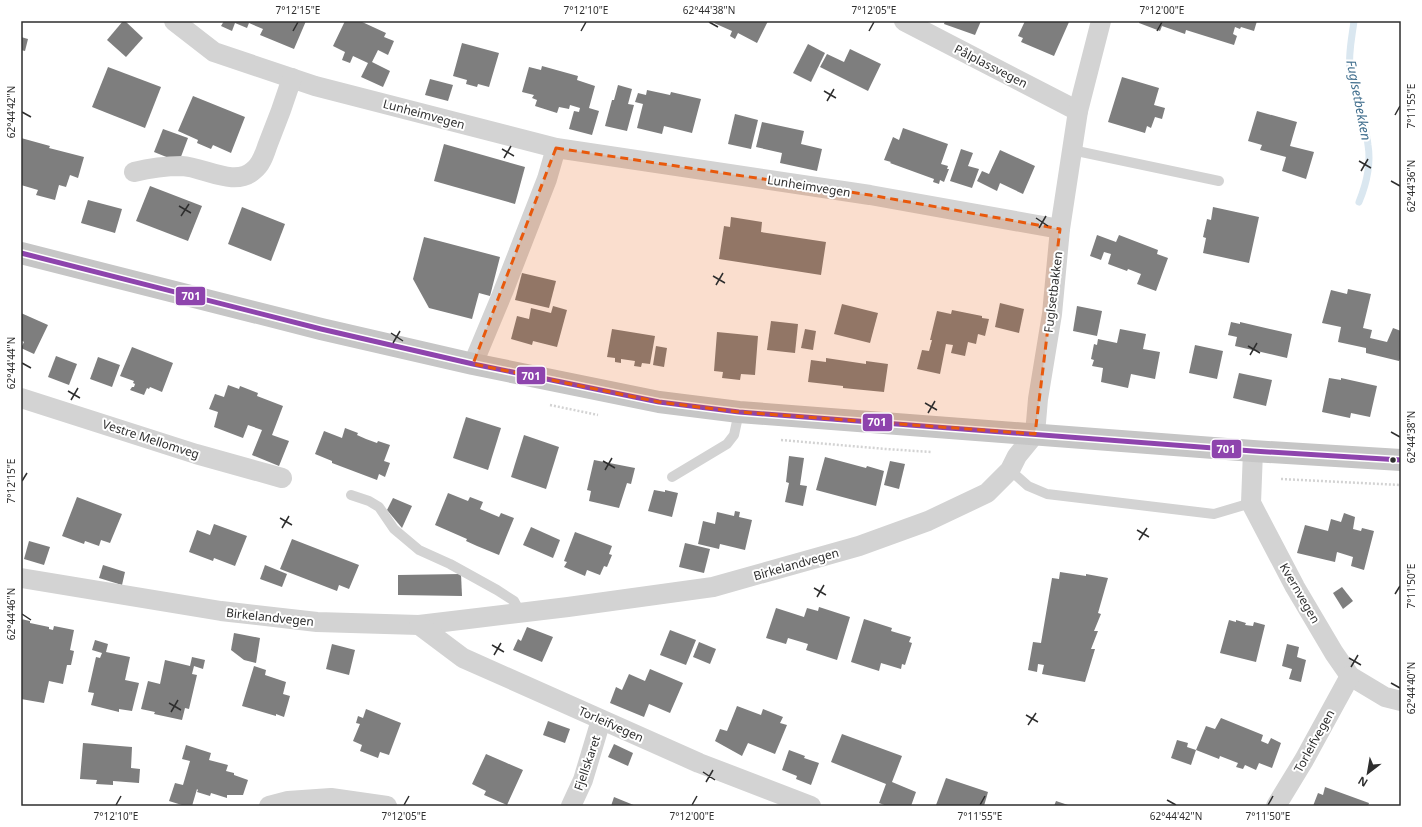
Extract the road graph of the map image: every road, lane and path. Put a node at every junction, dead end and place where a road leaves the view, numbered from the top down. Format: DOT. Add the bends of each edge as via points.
graph roads {
  1 [pos="174,21"];
  2 [pos="904,21"];
  3 [pos="1102,21"];
  4 [pos="292,78"];
  5 [pos="1078,111"];
  6 [pos="556,148"];
  7 [pos="1072,150"];
  8 [pos="134,172"];
  9 [pos="1219,181"];
  10 [pos="1060,228"];
  11 [pos="21,253"];
  12 [pos="473,364"];
  13 [pos="21,398"];
  14 [pos="739,412"];
  15 [pos="1035,434"];
  16 [pos="1253,451"];
  17 [pos="1401,460"];
  18 [pos="1010,470"];
  19 [pos="672,477"];
  20 [pos="282,478"];
  21 [pos="1281,479"];
  22 [pos="1401,485"];
  23 [pos="350,495"];
  24 [pos="1251,503"];
  25 [pos="21,578"];
  26 [pos="520,612"];
  27 [pos="420,625"];
  28 [pos="1350,676"];
  29 [pos="1401,701"];
  30 [pos="601,720"];
  31 [pos="269,806"];
  32 [pos="387,806"];
  33 [pos="571,806"];
  34 [pos="812,806"];
  35 [pos="1276,806"];
  1 -- 4 [label="street, Lunheimvegen" via="214,52"];
  2 -- 5 [label="street, Pålplassvegen"];
  3 -- 5 [label="street, Fuglsetbakken"];
  4 -- 6 [label="street, Lunheimvegen"];
  4 -- 8 [label="street" via="262,159 255,170 247,175 229,178 182,166 152,167"];
  5 -- 7 [label="street, Fuglsetbakken"];
  6 -- 10 [label="street, Lunheimvegen" via="870,195"];
  6 -- 12 [label="street" via="547,179"];
  7 -- 9 [label="lane"];
  7 -- 10 [label="street, Fuglsetbakken"];
  10 -- 15 [label="street, Fuglsetbakken" via="1052,314"];
  11 -- 12 [label="main road" via="321,329"];
  12 -- 14 [label="main road" via="659,402"];
  13 -- 20 [label="street, Vestre Mellomveg" via="196,454"];
  14 -- 15 [label="main road"];
  14 -- 19 [label="lane" via="734,435 727,444"];
  15 -- 16 [label="main road"];
  15 -- 18 [label="street, Birkelandvegen" via="1017,456"];
  16 -- 17 [label="main road"];
  16 -- 24 [label="street, Kvernvegen"];
  18 -- 24 [label="lane" via="1028,486 1047,494 1214,514"];
  18 -- 26 [label="street, Birkelandvegen" via="986,493 928,521 859,546 712,587"];
  21 -- 22 [label="path"];
  23 -- 26 [label="lane" via="369,501 379,508 394,529 419,550 497,590 514,601"];
  24 -- 28 [label="street, Kvernvegen" via="1295,587"];
  25 -- 27 [label="street, Birkelandvegen" via="228,612 317,622"];
  26 -- 27 [label="street, Birkelandvegen"];
  27 -- 30 [label="street, Torleifvegen" via="463,658"];
  28 -- 29 [label="street, Kvernvegen" via="1385,697"];
  28 -- 35 [label="street, Torleifvegen"];
  30 -- 33 [label="street, Fjellskaret" via="583,780"];
  30 -- 34 [label="street, Torleifvegen" via="699,763"];
  31 -- 32 [label="street" via="288,801 331,798"];
}
